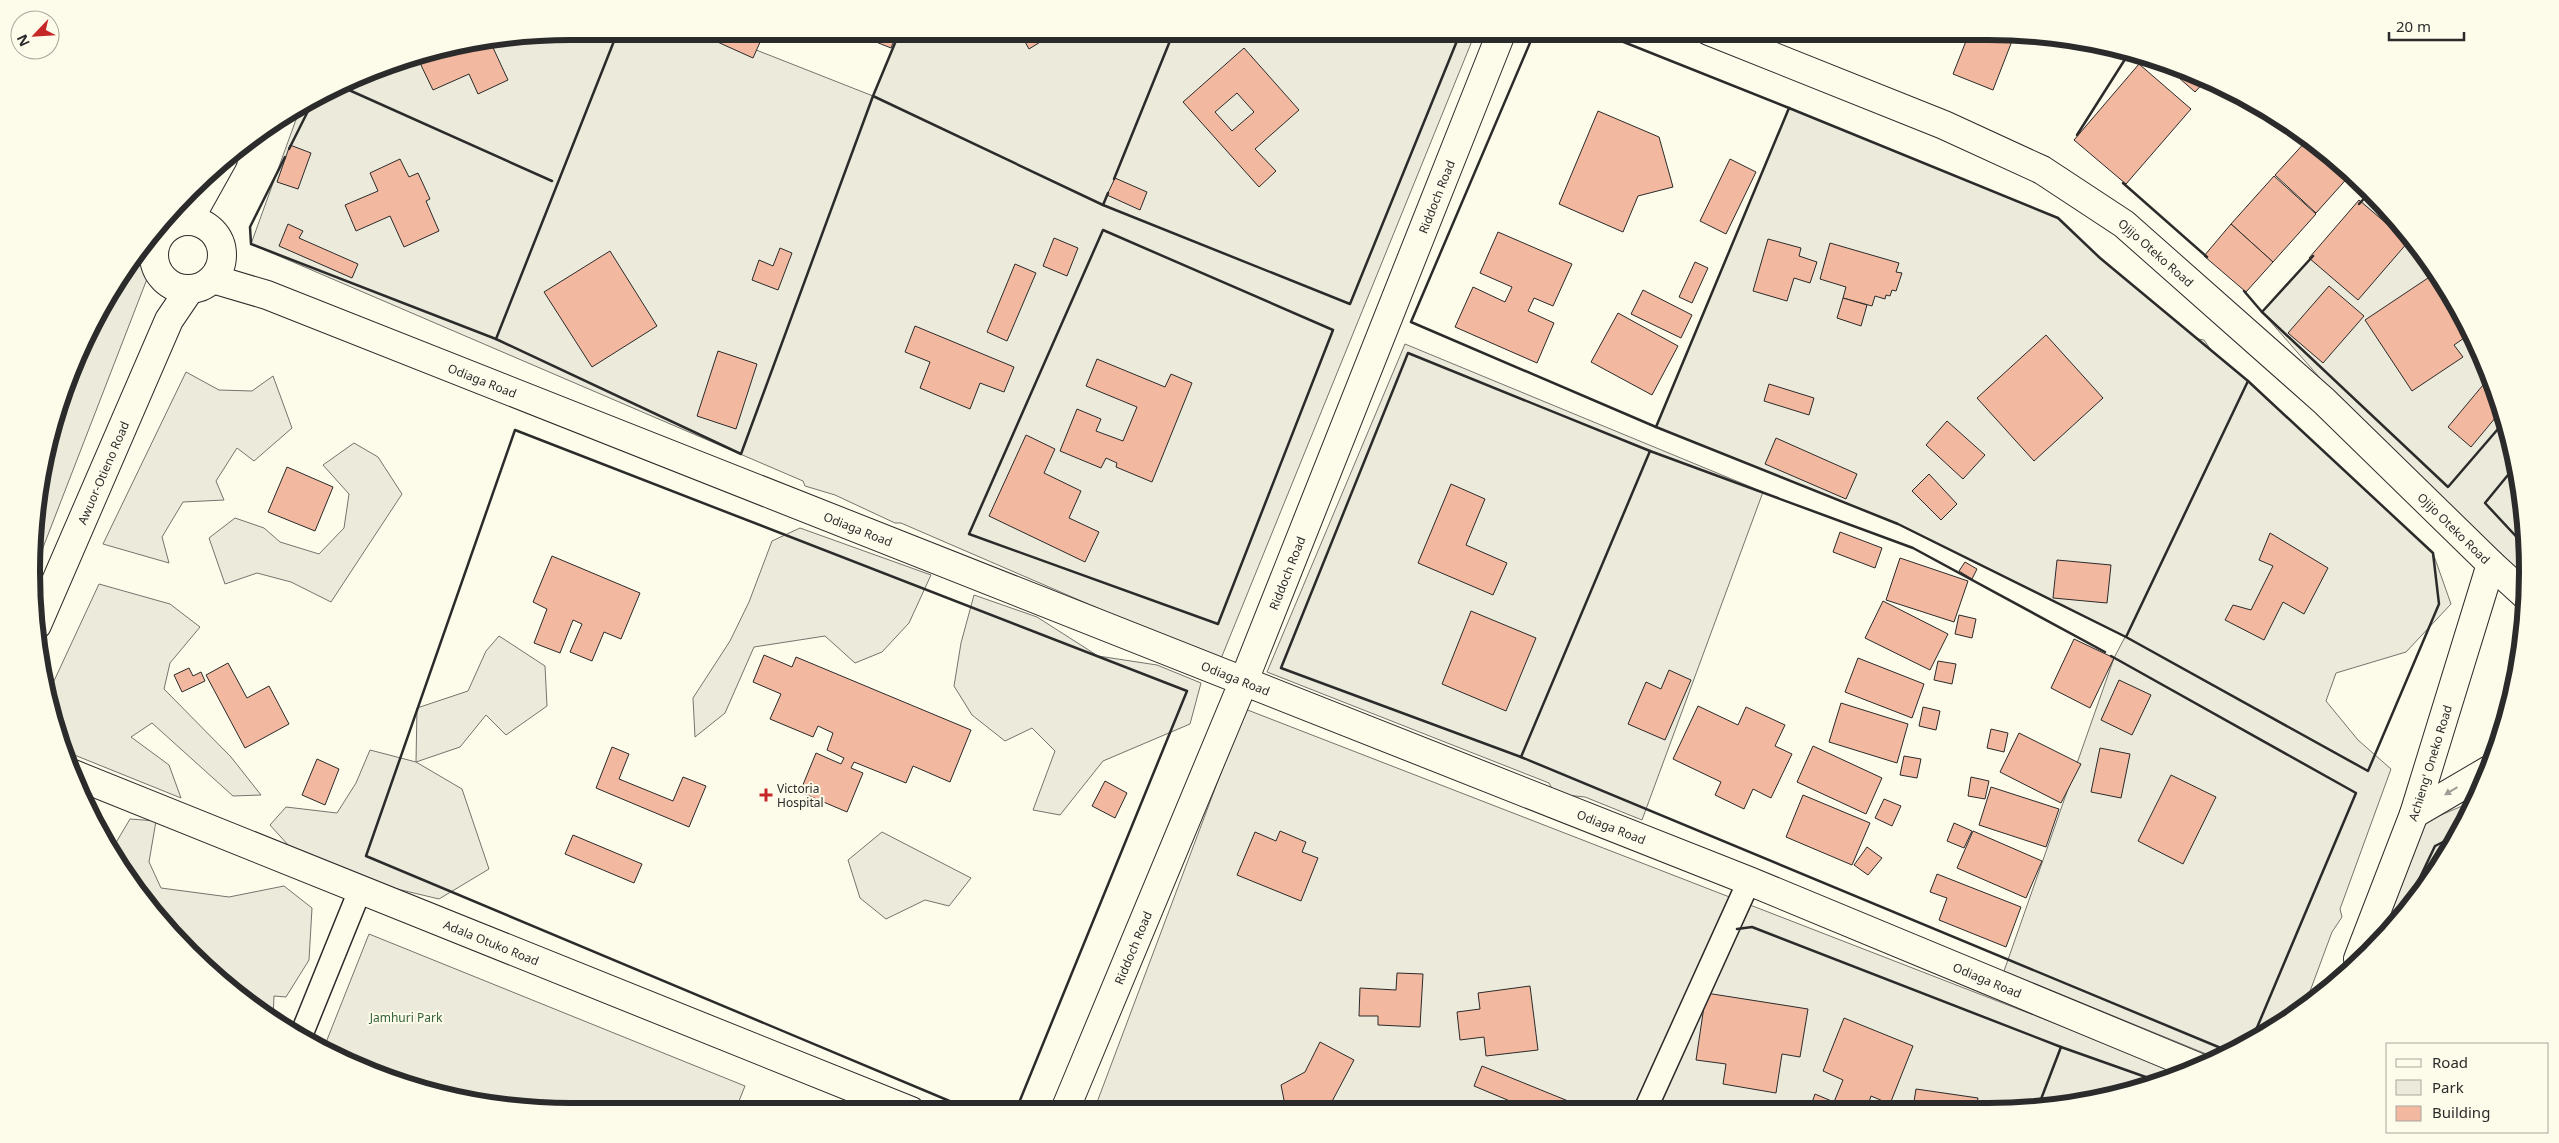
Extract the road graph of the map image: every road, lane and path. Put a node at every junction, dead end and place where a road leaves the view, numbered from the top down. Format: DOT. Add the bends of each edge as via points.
graph roads {
  1 [pos="1498,40"];
  2 [pos="1732,40"];
  3 [pos="217,176"];
  4 [pos="199,223"];
  5 [pos="161,235"];
  6 [pos="154,243"];
  7 [pos="198,277"];
  8 [pos="2491,564"];
  9 [pos="2518,589"];
  10 [pos="42,614"];
  11 [pos="1243,683"];
  12 [pos="2478,776"];
  13 [pos="81,777"];
  14 [pos="2414,814"];
  15 [pos="1749,882"];
  16 [pos="360,890"];
  17 [pos="2362,948"];
  18 [pos="303,1030"];
  19 [pos="2189,1064"];
  20 [pos="891,1103"];
  21 [pos="1067,1103"];
  22 [pos="1648,1103"];
  1 -- 11 [label="main road, Riddoch Road"];
  2 -- 8 [label="main road, Ojijo Oteko Road" via="1944,125 2042,170 2124,224 2324,400"];
  3 -- 4 [label="main road"];
  4 -- 5 [label="main road, Awuor-Otieno Road" via="179,221"];
  4 -- 7 [label="main road, Awuor-Otieno Road" via="220,241"];
  6 -- 7 [label="main road, Awuor-Otieno Road" via="159,272"];
  7 -- 10 [label="main road, Awuor-Otieno Road" via="169,320"];
  7 -- 11 [label="main road, Odiaga Road" via="267,295"];
  8 -- 9 [label="main road, Ojijo Oteko Road"];
  8 -- 14 [label="main road, Achieng' Oneko Road"];
  11 -- 15 [label="main road, Odiaga Road"];
  11 -- 21 [label="main road, Riddoch Road"];
  12 -- 14 [label="main road, one-way"];
  13 -- 16 [label="main road, Adala Otuko Road"];
  14 -- 17 [label="main road, Achieng' Oneko Road"];
  15 -- 19 [label="main road, Odiaga Road"];
  15 -- 22 [label="street"];
  16 -- 18 [label="street"];
  16 -- 20 [label="main road, Adala Otuko Road"];
}
